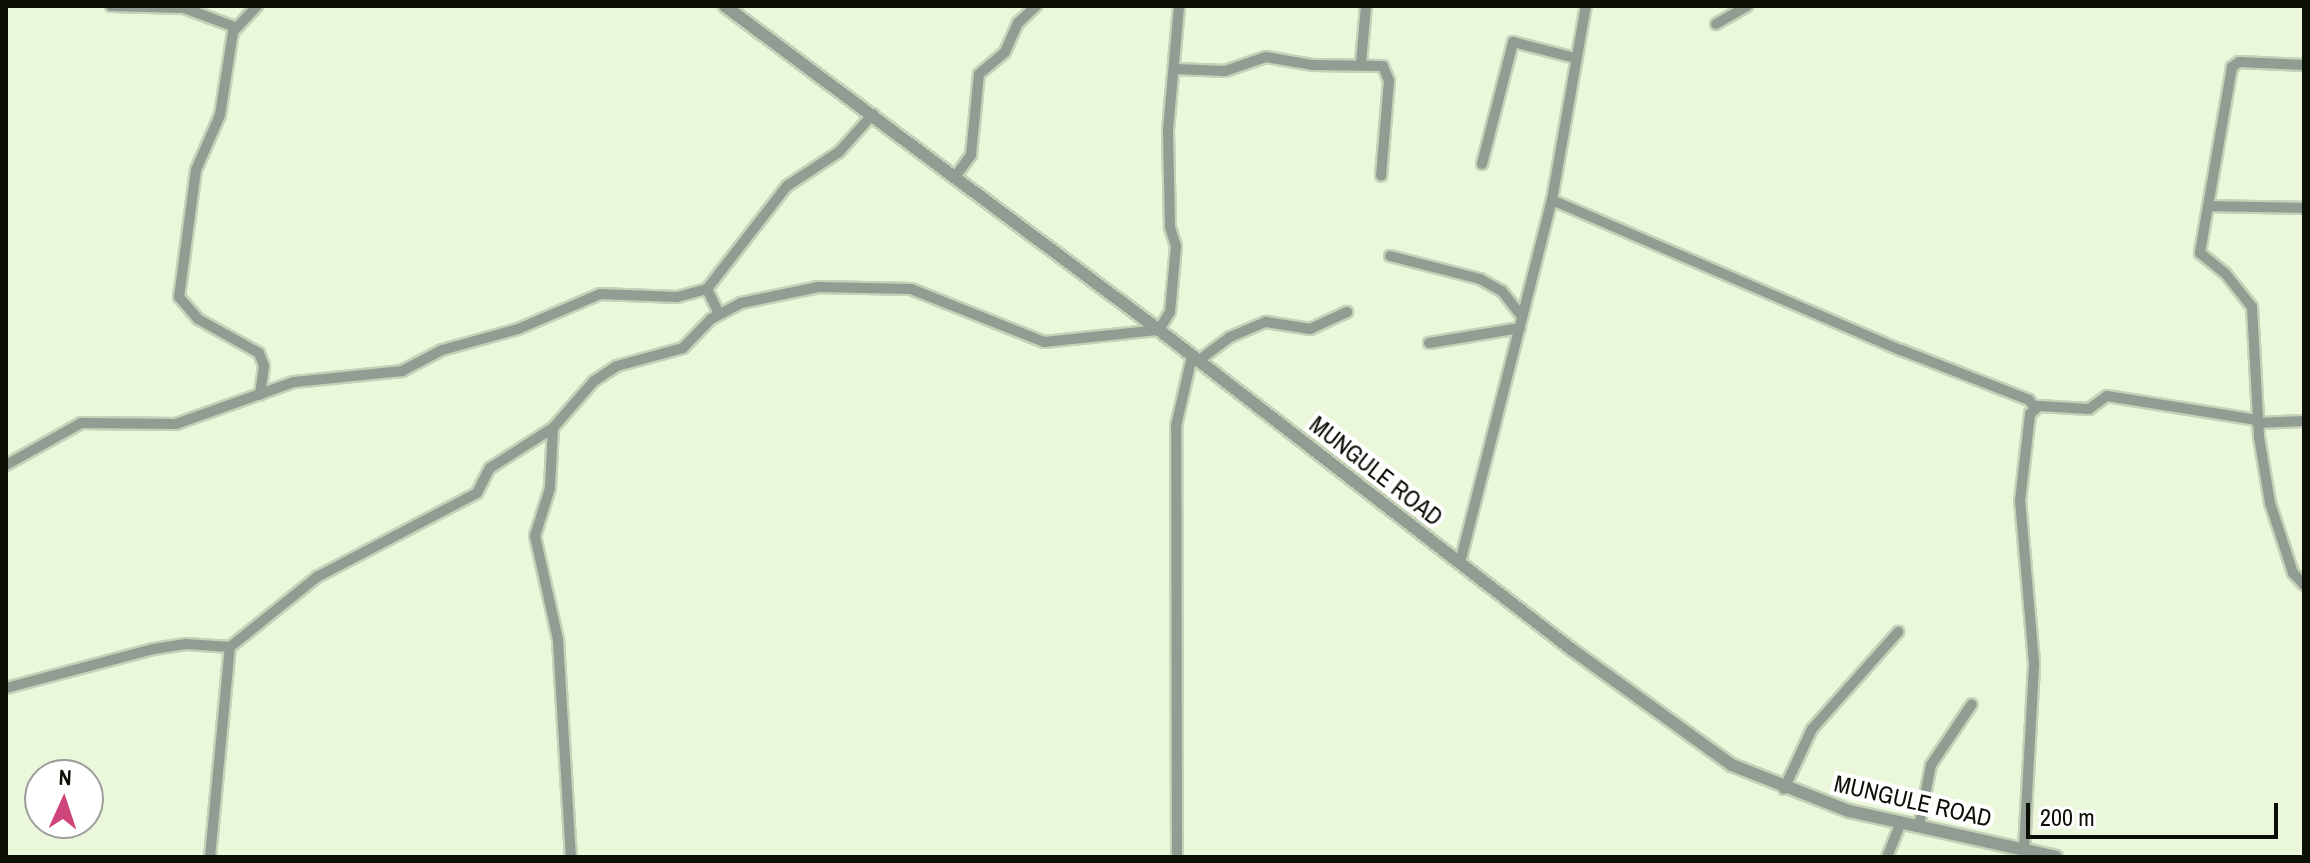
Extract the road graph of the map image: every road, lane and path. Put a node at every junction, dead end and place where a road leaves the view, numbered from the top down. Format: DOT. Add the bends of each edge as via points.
graph roads {
  1 [pos="111,6"];
  2 [pos="257,6"];
  3 [pos="725,6"];
  4 [pos="1036,6"];
  5 [pos="1179,6"];
  6 [pos="1366,6"];
  7 [pos="1586,6"];
  8 [pos="1747,6"];
  9 [pos="1716,24"];
  10 [pos="235,27"];
  11 [pos="1575,58"];
  12 [pos="1361,63"];
  13 [pos="2304,65"];
  14 [pos="1176,69"];
  15 [pos="873,114"];
  16 [pos="1482,164"];
  17 [pos="1381,176"];
  18 [pos="955,177"];
  19 [pos="1552,200"];
  20 [pos="2209,206"];
  21 [pos="2304,208"];
  22 [pos="1390,256"];
  23 [pos="707,289"];
  24 [pos="1347,312"];
  25 [pos="719,314"];
  26 [pos="1521,322"];
  27 [pos="1159,330"];
  28 [pos="1429,343"];
  29 [pos="1195,358"];
  30 [pos="260,395"];
  31 [pos="2035,408"];
  32 [pos="2304,421"];
  33 [pos="2257,422"];
  34 [pos="553,428"];
  35 [pos="6,465"];
  36 [pos="1460,563"];
  37 [pos="2304,585"];
  38 [pos="1898,632"];
  39 [pos="230,647"];
  40 [pos="6,688"];
  41 [pos="1972,704"];
  42 [pos="1784,789"];
  43 [pos="1901,822"];
  44 [pos="1919,826"];
  45 [pos="2024,850"];
  46 [pos="210,857"];
  47 [pos="571,857"];
  48 [pos="1177,857"];
  49 [pos="1887,857"];
  50 [pos="2056,857"];
  1 -- 10 [label="street" via="184,8"];
  2 -- 10 [label="street"];
  3 -- 15 [label="street, MUNGULE ROAD"];
  4 -- 18 [label="street" via="1018,23 1005,52 979,74 971,155"];
  5 -- 14 [label="street"];
  6 -- 12 [label="street"];
  7 -- 11 [label="street"];
  8 -- 9 [label="street"];
  10 -- 30 [label="street" via="220,115 196,170 179,297 198,319 259,353 264,366"];
  11 -- 16 [label="street" via="1513,42"];
  11 -- 19 [label="street"];
  12 -- 14 [label="street" via="1313,65 1266,57 1225,71"];
  12 -- 17 [label="street" via="1388,70"];
  13 -- 20 [label="street" via="2239,62 2232,67"];
  14 -- 27 [label="street" via="1168,141 1170,227 1176,246 1170,312"];
  15 -- 18 [label="street, MUNGULE ROAD"];
  15 -- 23 [label="street" via="839,152 787,186"];
  18 -- 27 [label="street, MUNGULE ROAD"];
  19 -- 26 [label="street"];
  19 -- 31 [label="street" via="2029,400"];
  20 -- 21 [label="street"];
  20 -- 33 [label="street" via="2200,253 2225,273 2252,307"];
  22 -- 26 [label="street" via="1480,279 1502,291"];
  23 -- 25 [label="street"];
  23 -- 30 [label="street" via="677,297 600,294 518,329 442,350 402,371 324,375"];
  24 -- 29 [label="street" via="1310,329 1266,322"];
  25 -- 27 [label="street" via="741,303 818,287 893,285 1044,342"];
  25 -- 34 [label="street" via="683,348 639,357 594,381"];
  26 -- 28 [label="street"];
  26 -- 36 [label="street"];
  27 -- 29 [label="street, MUNGULE ROAD"];
  29 -- 36 [label="street, MUNGULE ROAD"];
  29 -- 48 [label="street" via="1176,426"];
  30 -- 35 [label="street" via="176,424 81,423"];
  31 -- 33 [label="street" via="2089,409 2107,396"];
  31 -- 45 [label="street" via="2020,487 2034,655"];
  32 -- 33 [label="street"];
  33 -- 37 [label="street" via="2274,517 2293,573"];
  34 -- 39 [label="street" via="490,468 477,493 461,504 317,577"];
  34 -- 47 [label="street" via="550,488 535,536 558,640"];
  36 -- 42 [label="street, MUNGULE ROAD" via="1687,735"];
  38 -- 42 [label="street" via="1812,729"];
  39 -- 40 [label="street" via="186,644 154,649"];
  39 -- 46 [label="street"];
  41 -- 44 [label="street" via="1931,765"];
  42 -- 43 [label="street, MUNGULE ROAD"];
  43 -- 44 [label="street, MUNGULE ROAD"];
  43 -- 49 [label="street"];
  44 -- 45 [label="street, MUNGULE ROAD"];
  45 -- 50 [label="street, MUNGULE ROAD"];
}
